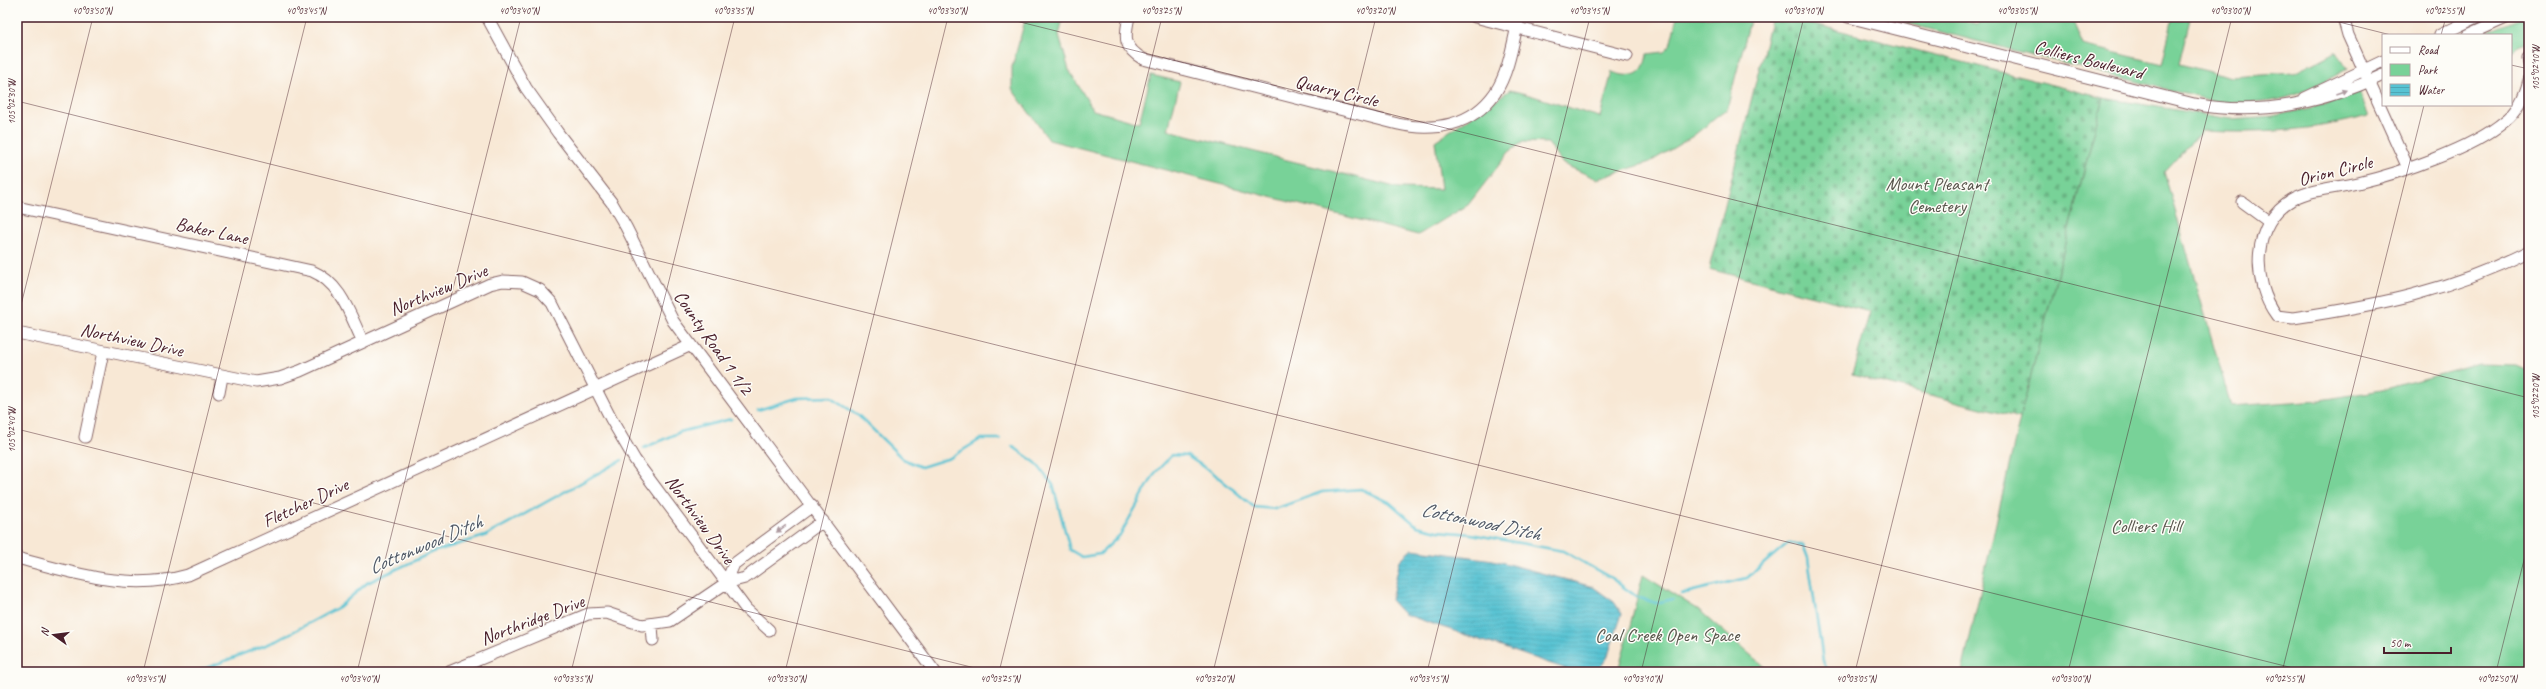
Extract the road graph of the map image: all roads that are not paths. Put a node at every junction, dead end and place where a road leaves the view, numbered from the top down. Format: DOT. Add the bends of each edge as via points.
graph roads {
  1 [pos="487,17"];
  2 [pos="1129,17"];
  3 [pos="1475,17"];
  4 [pos="1848,17"];
  5 [pos="2343,17"];
  6 [pos="2477,17"];
  7 [pos="2508,17"];
  8 [pos="1518,22"];
  9 [pos="2442,34"];
  10 [pos="2470,34"];
  11 [pos="1627,56"];
  12 [pos="2382,61"];
  13 [pos="2363,70"];
  14 [pos="2382,75"];
  15 [pos="2529,80"];
  16 [pos="2368,81"];
  17 [pos="2276,108"];
  18 [pos="2408,168"];
  19 [pos="2242,202"];
  20 [pos="17,207"];
  21 [pos="2268,221"];
  22 [pos="2529,251"];
  23 [pos="17,333"];
  24 [pos="362,342"];
  25 [pos="691,345"];
  26 [pos="104,352"];
  27 [pos="222,377"];
  28 [pos="596,390"];
  29 [pos="219,393"];
  30 [pos="85,437"];
  31 [pos="812,506"];
  32 [pos="822,521"];
  33 [pos="17,558"];
  34 [pos="726,583"];
  35 [pos="652,625"];
  36 [pos="769,630"];
  37 [pos="653,640"];
  38 [pos="449,672"];
  39 [pos="935,672"];
  1 -- 25 [label="street, County Road 1 1/2" via="526,88 559,136 612,203 626,226 663,303"];
  2 -- 8 [label="street, Quarry Circle" via="1126,40 1131,52 1143,60 1427,129 1443,128 1457,123 1472,115 1495,93 1506,69"];
  3 -- 8 [label="street"];
  4 -- 17 [label="street, Colliers Boulevard" via="2194,104 2230,110"];
  5 -- 13 [label="street"];
  6 -- 9 [label="street"];
  7 -- 10 [label="street"];
  8 -- 11 [label="street"];
  12 -- 13 [label="street, Colliers Boulevard"];
  13 -- 16 [label="street"];
  13 -- 17 [label="street, Colliers Boulevard" via="2304,98"];
  14 -- 16 [label="street, Colliers Boulevard"];
  15 -- 18 [label="street, Orion Circle" via="2524,98 2506,121 2484,135"];
  17 -- 16 [label="street, Colliers Boulevard, one-way" via="2313,101"];
  16 -- 18 [label="street"];
  18 -- 21 [label="street, Orion Circle" via="2303,195 2292,200"];
  19 -- 21 [label="street"];
  20 -- 24 [label="street, Baker Lane" via="312,271 325,277 339,292"];
  21 -- 22 [label="street" via="2259,256 2261,280 2267,303 2277,316 2293,318 2412,297 2455,284"];
  23 -- 26 [label="street, Northview Drive"];
  24 -- 27 [label="street, Northview Drive" via="280,378 256,382"];
  24 -- 28 [label="street, Northview Drive" via="490,284 503,281 522,282 540,290 552,303"];
  25 -- 28 [label="street, Fletcher Drive"];
  25 -- 31 [label="street, County Road 1 1/2"];
  26 -- 27 [label="street, Northview Drive"];
  26 -- 30 [label="street"];
  27 -- 29 [label="street"];
  28 -- 33 [label="street, Fletcher Drive" via="202,569 173,579 138,583 110,580"];
  28 -- 34 [label="street, Northview Drive" via="635,460"];
  31 -- 32 [label="street, County Road 1 1/2"];
  31 -- 34 [label="street, one-way" via="734,564"];
  32 -- 34 [label="street, Northridge Drive" via="745,578"];
  32 -- 39 [label="street, County Road 1 1/2"];
  34 -- 35 [label="street, Northridge Drive" via="674,619"];
  34 -- 36 [label="street, Northview Drive" via="746,610"];
  35 -- 37 [label="street"];
  35 -- 38 [label="street, Northridge Drive" via="635,623 607,613 588,614"];
}
